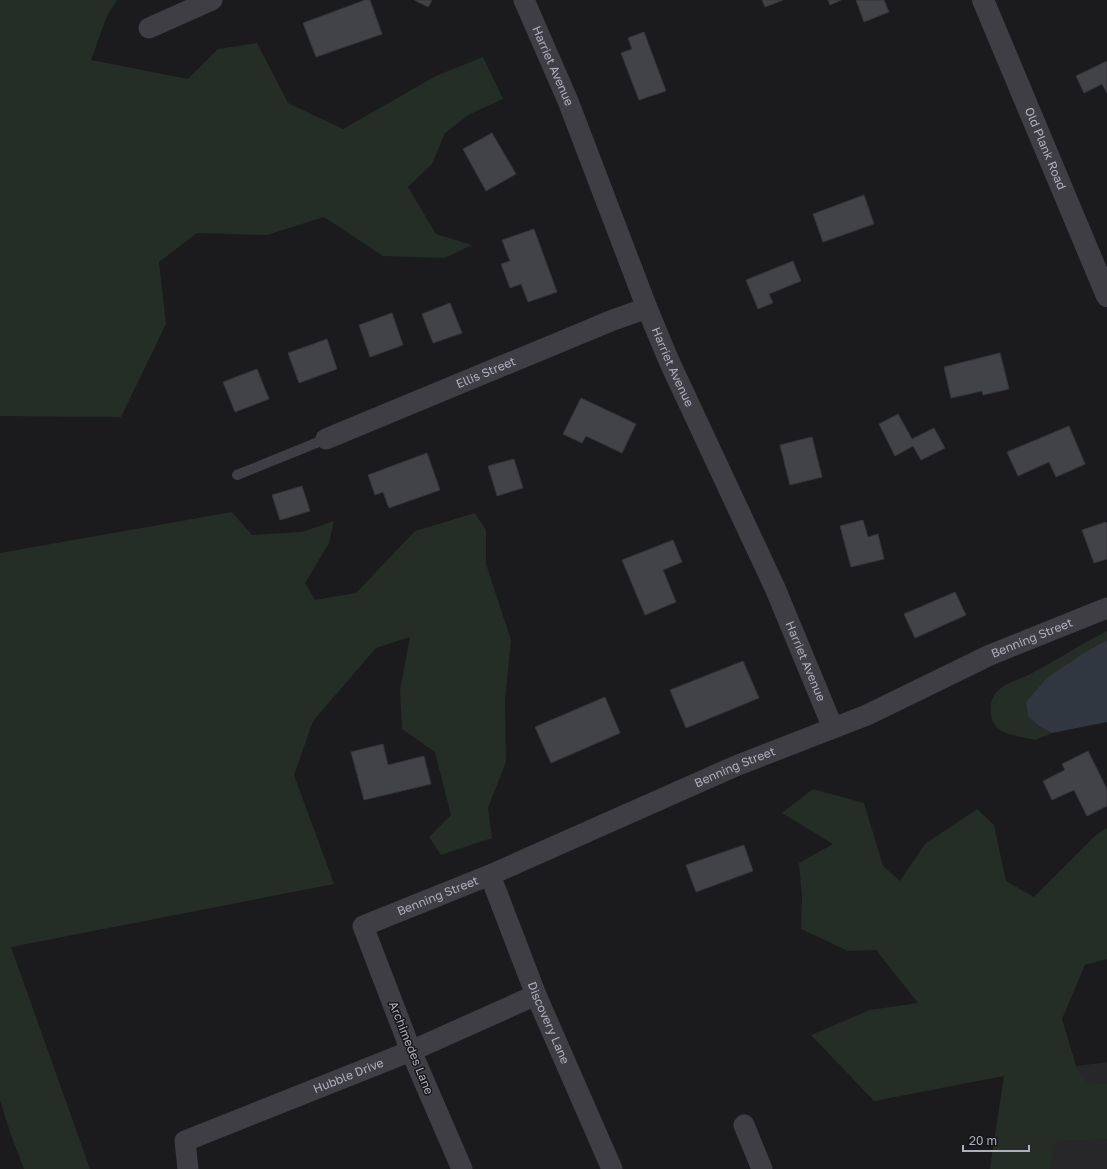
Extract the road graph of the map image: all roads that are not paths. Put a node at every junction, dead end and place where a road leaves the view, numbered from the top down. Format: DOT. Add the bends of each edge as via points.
graph roads {
  1 [pos="212,0"];
  2 [pos="524,0"];
  3 [pos="983,0"];
  4 [pos="149,28"];
  5 [pos="1107,296"];
  6 [pos="647,308"];
  7 [pos="326,440"];
  8 [pos="237,476"];
  9 [pos="1107,608"];
  10 [pos="833,728"];
  11 [pos="490,875"];
  12 [pos="363,926"];
  13 [pos="536,995"];
  14 [pos="412,1051"];
  15 [pos="744,1125"];
  16 [pos="188,1169"];
  17 [pos="462,1169"];
  18 [pos="612,1169"];
  19 [pos="762,1169"];
  1 -- 4 [label="street"];
  2 -- 6 [label="street, Harriet Avenue" via="568,101"];
  3 -- 5 [label="street, Old Plank Road"];
  6 -- 7 [label="street, Ellis Street"];
  6 -- 10 [label="street, Harriet Avenue" via="669,361 775,588"];
  7 -- 8 [label="lane"];
  9 -- 10 [label="street, Benning Street" via="990,655 867,715"];
  10 -- 11 [label="street, Benning Street" via="738,765"];
  11 -- 12 [label="street, Benning Street"];
  11 -- 13 [label="street, Discovery Lane"];
  12 -- 14 [label="street, Archimedes Lane"];
  13 -- 14 [label="street, Hubble Drive"];
  13 -- 18 [label="street, Discovery Lane"];
  14 -- 16 [label="street, Hubble Drive" via="185,1141"];
  14 -- 17 [label="street, Archimedes Lane"];
  15 -- 19 [label="street"];
}
